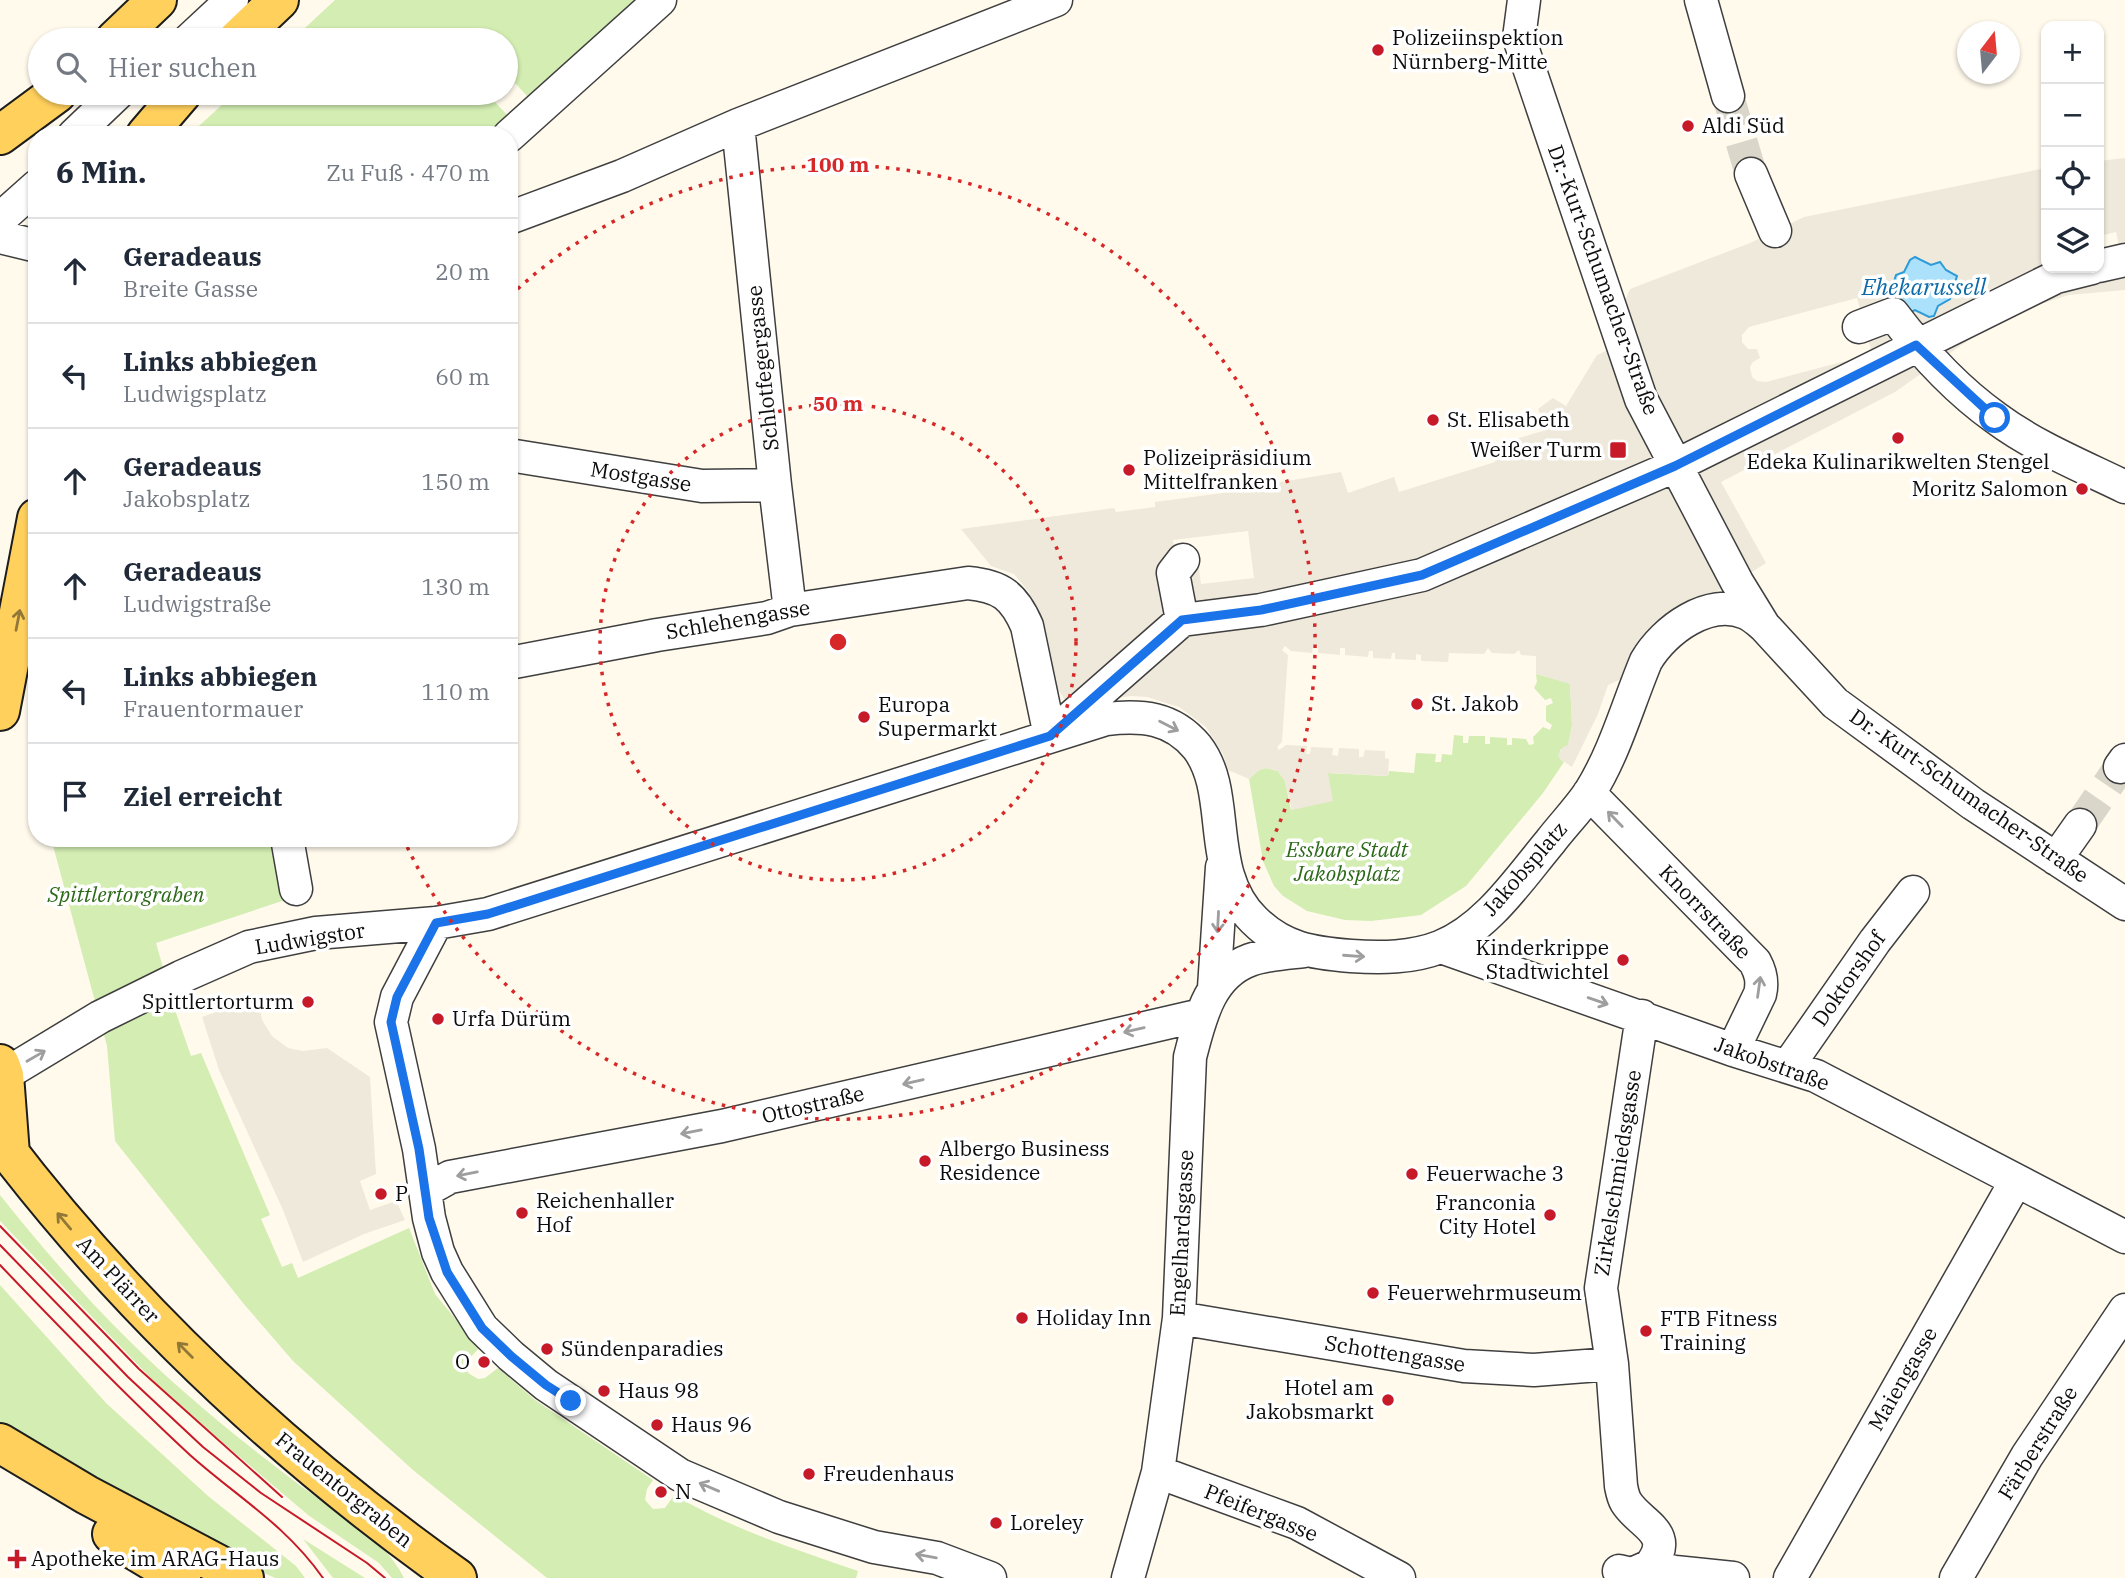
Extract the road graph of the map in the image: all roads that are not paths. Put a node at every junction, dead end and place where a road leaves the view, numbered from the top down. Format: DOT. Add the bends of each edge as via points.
graph roads {
  1 [pos="157,0"];
  2 [pos="216,0"];
  3 [pos="232,0"];
  4 [pos="279,0"];
  5 [pos="660,0"];
  6 [pos="1056,0"];
  7 [pos="1524,0"];
  8 [pos="1701,0"];
  9 [pos="128,28"];
  10 [pos="186,28"];
  11 [pos="202,28"];
  12 [pos="250,28"];
  13 [pos="1728,96"];
  14 [pos="41,105"];
  15 [pos="105,105"];
  16 [pos="122,105"];
  17 [pos="172,105"];
  18 [pos="738,125"];
  19 [pos="83,126"];
  20 [pos="100,126"];
  21 [pos="154,126"];
  22 [pos="518,128"];
  23 [pos="0,135"];
  24 [pos="1751,174"];
  25 [pos="28,178"];
  26 [pos="28,194"];
  27 [pos="0,202"];
  28 [pos="518,215"];
  29 [pos="0,219"];
  30 [pos="1775,231"];
  31 [pos="0,237"];
  32 [pos="28,244"];
  33 [pos="2125,260"];
  34 [pos="2104,265"];
  35 [pos="2072,273"];
  36 [pos="1859,327"];
  37 [pos="1926,354"];
  38 [pos="518,456"];
  39 [pos="1675,466"];
  40 [pos="775,485"];
  41 [pos="2125,487"];
  42 [pos="1183,561"];
  43 [pos="28,564"];
  44 [pos="790,610"];
  45 [pos="1182,620"];
  46 [pos="1763,626"];
  47 [pos="518,661"];
  48 [pos="0,711"];
  49 [pos="1050,736"];
  50 [pos="1212,774"];
  51 [pos="1589,793"];
  52 [pos="2080,825"];
  53 [pos="289,847"];
  54 [pos="1222,855"];
  55 [pos="2056,859"];
  56 [pos="296,889"];
  57 [pos="1913,892"];
  58 [pos="2125,904"];
  59 [pos="436,923"];
  60 [pos="1441,947"];
  61 [pos="1304,951"];
  62 [pos="1207,1001"];
  63 [pos="1642,1016"];
  64 [pos="1734,1050"];
  65 [pos="1788,1066"];
  66 [pos="1,1072"];
  67 [pos="3,1148"];
  68 [pos="2016,1181"];
  69 [pos="425,1191"];
  70 [pos="2125,1237"];
  71 [pos="2125,1310"];
  72 [pos="1179,1318"];
  73 [pos="1612,1364"];
  74 [pos="234,1397"];
  75 [pos="8,1448"];
  76 [pos="1158,1472"];
  77 [pos="1650,1566"];
  78 [pos="1619,1571"];
  79 [pos="446,1573"];
  80 [pos="181,1578"];
  81 [pos="244,1578"];
  82 [pos="990,1578"];
  83 [pos="1128,1578"];
  84 [pos="1399,1578"];
  85 [pos="1733,1578"];
  86 [pos="1790,1578"];
  87 [pos="1956,1578"];
  1 -- 9 [label="main road"];
  2 -- 10 [label="street"];
  3 -- 11 [label="street"];
  4 -- 12 [label="main road"];
  5 -- 22 [label="street"];
  6 -- 18 [label="street"];
  7 -- 39 [label="street, Dr.-Kurt-Schumacher-Straße" via="1519,38 1637,388"];
  8 -- 13 [label="street"];
  14 -- 23 [label="main road"];
  15 -- 19 [label="street"];
  16 -- 20 [label="street"];
  17 -- 21 [label="main road"];
  18 -- 28 [label="street"];
  18 -- 40 [label="street, Schlotfegergasse"];
  24 -- 30 [label="street"];
  25 -- 27 [label="street"];
  26 -- 29 [label="street"];
  31 -- 32 [label="street"];
  33 -- 34 [label="street"];
  35 -- 37 [label="street" via="2056,277"];
  36 -- 37 [label="street" via="1893,314"];
  37 -- 39 [label="street"];
  37 -- 41 [label="street" via="1995,418"];
  38 -- 40 [label="street, Mostgasse" via="702,486"];
  39 -- 45 [label="street" via="1422,575 1261,610"];
  39 -- 46 [label="street, Dr.-Kurt-Schumacher-Straße"];
  40 -- 44 [label="street, Schlotfegergasse"];
  42 -- 45 [label="street" via="1173,573"];
  48 -- 43 [label="main road, one-way"];
  44 -- 47 [label="street, Schlehengasse" via="767,618"];
  44 -- 49 [label="street, Schlehengasse" via="968,583 998,589 1010,597 1027,626"];
  45 -- 49 [label="street"];
  46 -- 51 [label="street, Jakobsplatz" via="1745,612 1723,609 1692,618 1665,636 1646,661"];
  46 -- 55 [label="street, Dr.-Kurt-Schumacher-Straße" via="1835,703"];
  49 -- 50 [label="street, Ludwigstor, one-way" via="1106,719 1152,719 1185,735"];
  49 -- 59 [label="street, Ludwigstor" via="488,914"];
  50 -- 54 [label="street, Jakobsplatz"];
  51 -- 60 [label="street, Jakobsplatz" via="1500,903"];
  64 -- 51 [label="street, Knorrstraße, one-way" via="1762,987 1755,962"];
  52 -- 55 [label="street"];
  53 -- 56 [label="street"];
  54 -- 61 [label="street, Jakobsplatz" via="1233,890 1253,920"];
  54 -- 62 [label="street, Jakobsplatz, one-way"];
  55 -- 58 [label="street, Dr.-Kurt-Schumacher-Straße"];
  57 -- 65 [label="street, Doktorshof"];
  66 -- 59 [label="street, Ludwigstor, one-way" via="100,1017 250,947 316,933"];
  59 -- 69 [label="street" via="397,997 391,1022"];
  61 -- 60 [label="street, Jakobsplatz, one-way" via="1405,957"];
  60 -- 63 [label="street, Jakobstraße, one-way"];
  61 -- 62 [label="street" via="1237,966"];
  62 -- 69 [label="street, Ottostraße, one-way" via="733,1123 450,1177"];
  62 -- 72 [label="street, Engelhardsgasse" via="1190,1057"];
  63 -- 64 [label="street, Jakobstraße"];
  63 -- 73 [label="street, Zirkelschmiedsgasse" via="1601,1288"];
  64 -- 65 [label="street, Jakobstraße"];
  65 -- 68 [label="street, Jakobstraße" via="1816,1076"];
  66 -- 67 [label="main road, Am Plärrer"];
  74 -- 67 [label="main road, Am Plärrer, one-way" via="109,1273"];
  68 -- 70 [label="street, Jakobstraße"];
  68 -- 86 [label="street, Maiengasse"];
  82 -- 69 [label="street, one-way" via="937,1558 874,1547 779,1517 680,1475 546,1385 482,1328 459,1294 439,1252"];
  71 -- 87 [label="street, Färberstraße" via="2027,1457"];
  72 -- 73 [label="street, Schottengasse" via="1464,1366 1534,1370"];
  72 -- 76 [label="street, Engelhardsgasse"];
  73 -- 77 [label="street, Zirkelschmiedsgasse" via="1621,1486 1624,1500 1658,1538 1659,1550"];
  74 -- 79 [label="main road, Frauentorgraben" via="342,1492"];
  75 -- 80 [label="main road" via="126,1545"];
  75 -- 81 [label="main road"];
  76 -- 83 [label="street, Engelhardsgasse"];
  76 -- 84 [label="street, Pfeifergasse" via="1297,1523"];
  77 -- 78 [label="street" via="1632,1574"];
  77 -- 85 [label="street"];
}
